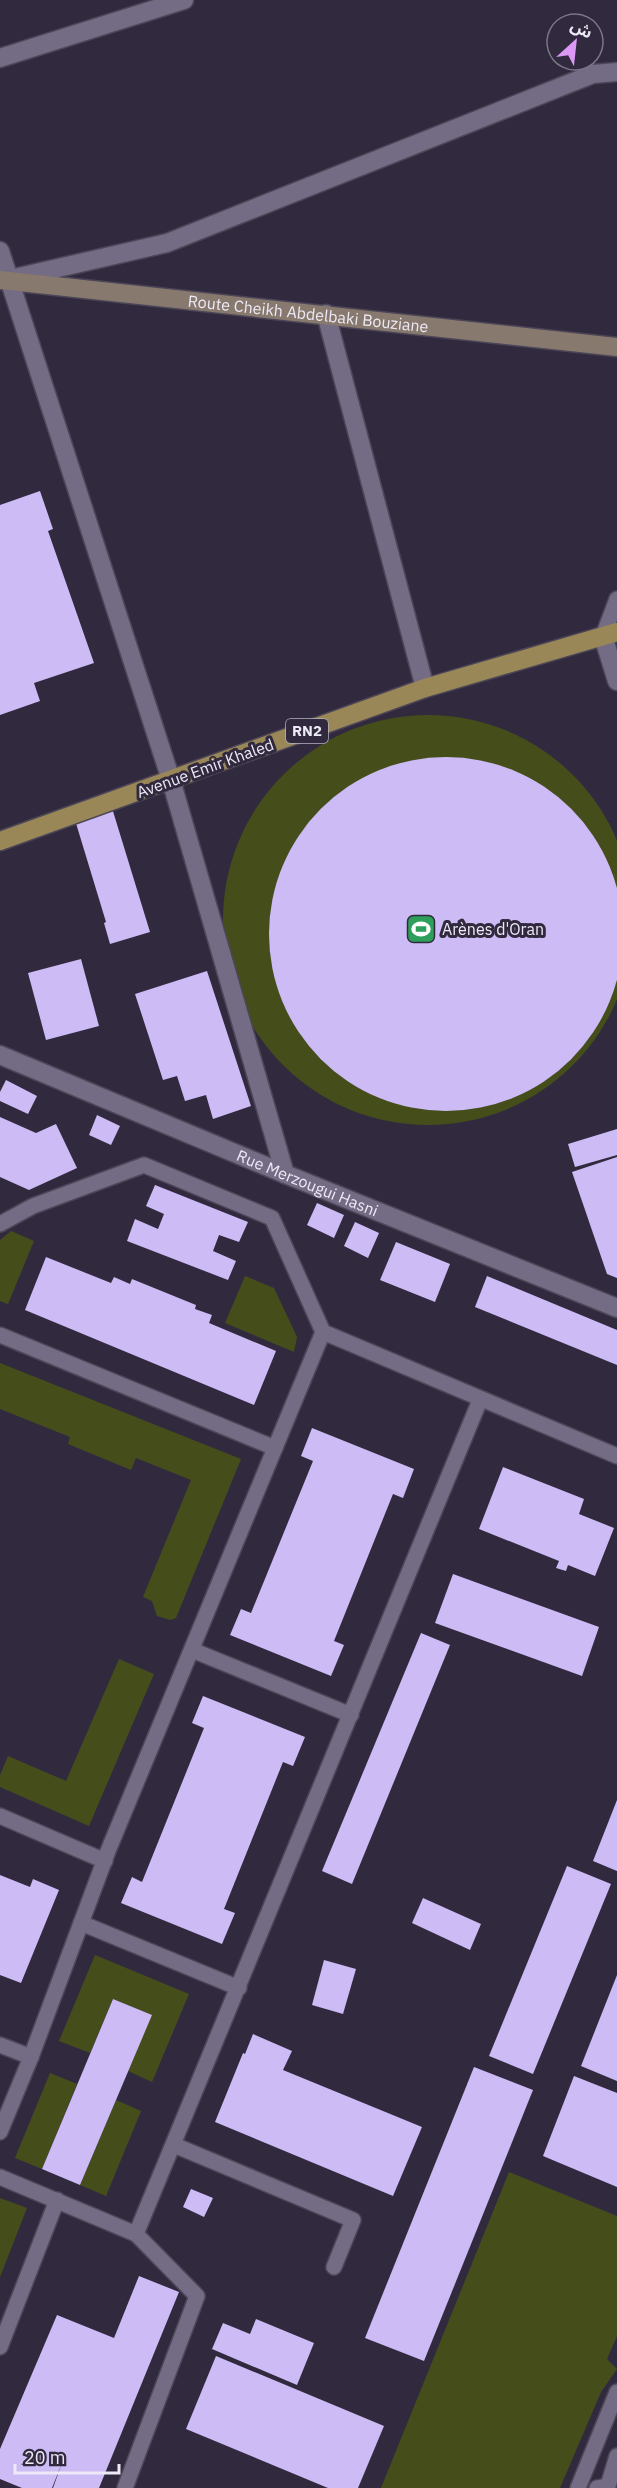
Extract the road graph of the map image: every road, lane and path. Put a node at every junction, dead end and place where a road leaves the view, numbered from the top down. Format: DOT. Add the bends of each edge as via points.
graph roads {
  1 [pos="184,0"];
  2 [pos="0,58"];
  3 [pos="617,72"];
  4 [pos="0,251"];
  5 [pos="5,280"];
  6 [pos="327,314"];
  7 [pos="617,347"];
  8 [pos="617,599"];
  9 [pos="610,634"];
  10 [pos="617,681"];
  11 [pos="425,688"];
  12 [pos="171,780"];
  13 [pos="0,841"];
  14 [pos="0,1056"];
  15 [pos="285,1174"];
  16 [pos="0,1224"];
  17 [pos="617,1308"];
  18 [pos="322,1332"];
  19 [pos="0,1335"];
  20 [pos="480,1400"];
  21 [pos="275,1448"];
  22 [pos="617,1456"];
  23 [pos="192,1650"];
  24 [pos="351,1715"];
  25 [pos="0,1816"];
  26 [pos="105,1861"];
  27 [pos="81,1923"];
  28 [pos="239,1988"];
  29 [pos="0,2045"];
  30 [pos="31,2057"];
  31 [pos="0,2132"];
  32 [pos="174,2145"];
  33 [pos="0,2177"];
  34 [pos="57,2200"];
  35 [pos="136,2234"];
  36 [pos="334,2267"];
  37 [pos="0,2347"];
  38 [pos="617,2392"];
  39 [pos="612,2419"];
  40 [pos="617,2456"];
  41 [pos="125,2488"];
  42 [pos="578,2488"];
  43 [pos="597,2488"];
  1 -- 2 [label="street"];
  3 -- 5 [label="street" via="593,74 167,243"];
  4 -- 5 [label="street"];
  5 -- 6 [label="street, Route Cheikh Abdelbaki Bouziane"];
  5 -- 12 [label="street"];
  6 -- 7 [label="street, Route Cheikh Abdelbaki Bouziane"];
  6 -- 11 [label="street"];
  8 -- 9 [label="lane"];
  9 -- 10 [label="street"];
  9 -- 11 [label="main road, Avenue Emir Khaled / RN2"];
  11 -- 12 [label="main road, Avenue Emir Khaled / RN2"];
  12 -- 13 [label="main road, Avenue Emir Khaled / RN2"];
  12 -- 15 [label="street"];
  14 -- 15 [label="street, Rue Merzougui Hasni"];
  15 -- 17 [label="street, Rue Merzougui Hasni"];
  16 -- 18 [label="lane" via="33,1206 144,1165 272,1218"];
  18 -- 20 [label="lane"];
  18 -- 21 [label="lane"];
  19 -- 21 [label="lane"];
  20 -- 22 [label="lane"];
  20 -- 24 [label="lane"];
  21 -- 23 [label="lane"];
  23 -- 24 [label="lane"];
  23 -- 26 [label="lane"];
  24 -- 28 [label="lane"];
  25 -- 26 [label="lane"];
  26 -- 27 [label="lane"];
  27 -- 28 [label="lane"];
  27 -- 30 [label="lane"];
  28 -- 32 [label="lane"];
  29 -- 30 [label="lane"];
  30 -- 31 [label="lane"];
  32 -- 35 [label="lane"];
  32 -- 36 [label="lane" via="353,2220"];
  33 -- 34 [label="lane"];
  34 -- 35 [label="lane"];
  34 -- 37 [label="lane"];
  35 -- 41 [label="lane" via="197,2296"];
  38 -- 39 [label="lane"];
  39 -- 42 [label="lane"];
  40 -- 43 [label="lane" via="608,2486"];
}
